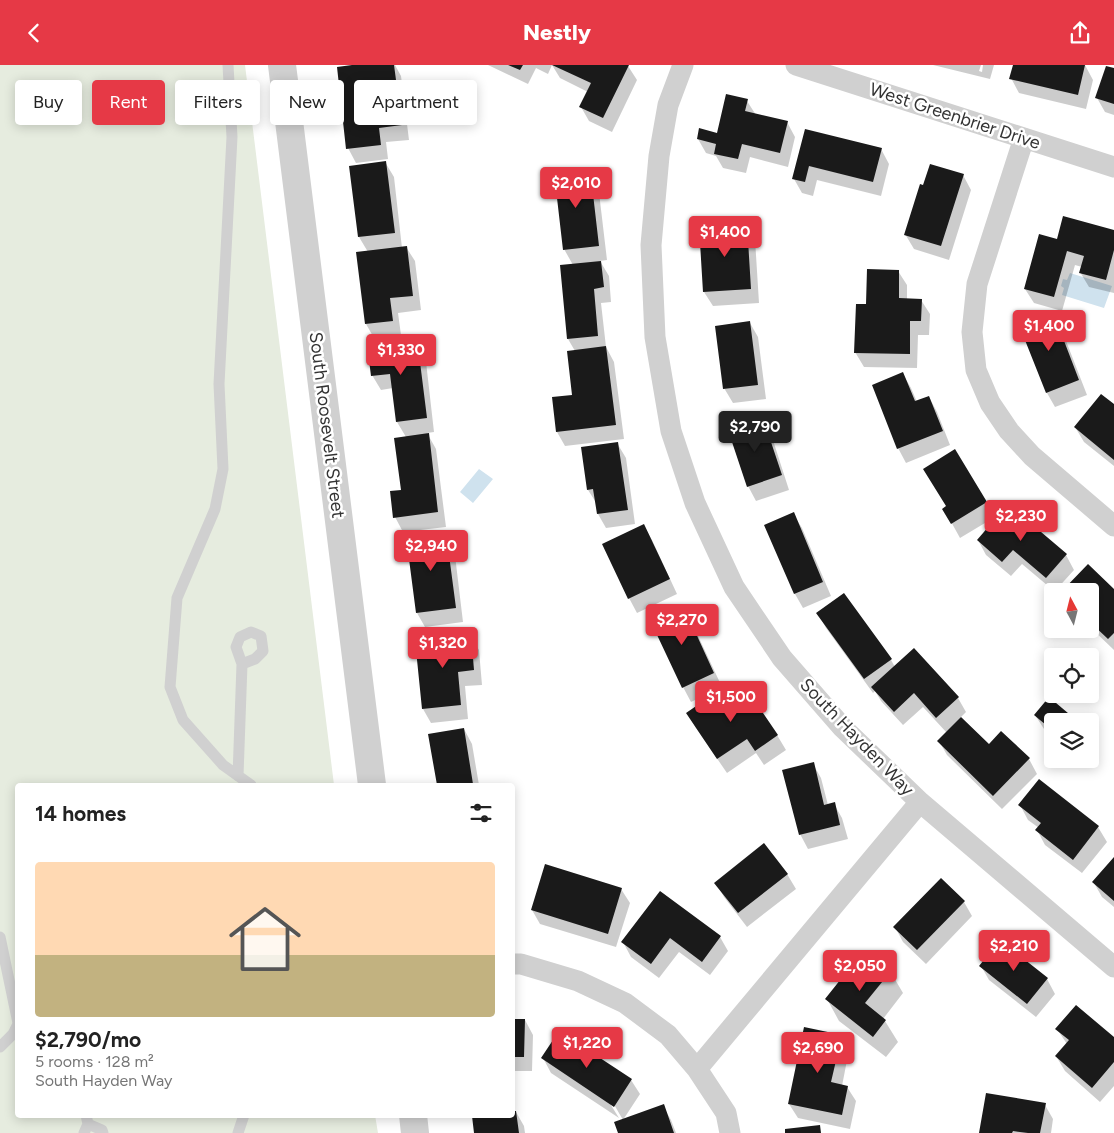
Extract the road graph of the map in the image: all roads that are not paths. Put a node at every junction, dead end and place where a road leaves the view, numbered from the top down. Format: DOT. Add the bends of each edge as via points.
graph roads {
  1 [pos="228,65"];
  2 [pos="282,65"];
  3 [pos="682,65"];
  4 [pos="796,65"];
  5 [pos="837,71"];
  6 [pos="1024,138"];
  7 [pos="1114,167"];
  8 [pos="1114,526"];
  9 [pos="242,664"];
  10 [pos="238,776"];
  11 [pos="248,783"];
  12 [pos="372,783"];
  13 [pos="920,802"];
  14 [pos="0,937"];
  15 [pos="515,964"];
  16 [pos="1114,967"];
  17 [pos="15,1023"];
  18 [pos="15,1030"];
  19 [pos="0,1047"];
  20 [pos="697,1069"];
  21 [pos="243,1118"];
  22 [pos="413,1118"];
  23 [pos="86,1124"];
  24 [pos="103,1133"];
  25 [pos="238,1133"];
  26 [pos="415,1133"];
  27 [pos="730,1133"];
  1 -- 10 [label="lane" via="232,137 219,384 223,469 216,509 177,598 170,687 183,720 223,765"];
  2 -- 12 [label="street, South Roosevelt Street"];
  3 -- 13 [label="street, South Hayden Way" via="668,105 659,157 651,245 655,337 671,431 695,503 739,595 782,658 843,728"];
  4 -- 5 [label="street, West Greenbrier Drive"];
  5 -- 6 [label="street, West Greenbrier Drive"];
  6 -- 7 [label="street, West Greenbrier Drive"];
  6 -- 8 [label="street" via="977,284 972,332 976,370 990,403 1032,457"];
  9 -- 10 [label="lane"];
  10 -- 11 [label="lane"];
  13 -- 16 [label="street, South Hayden Way"];
  13 -- 20 [label="street"];
  14 -- 17 [label="lane"];
  15 -- 20 [label="street" via="578,981 625,1003 668,1035"];
  18 -- 19 [label="lane"];
  20 -- 27 [label="street" via="726,1113"];
  21 -- 25 [label="lane"];
  22 -- 26 [label="street"];
  23 -- 24 [label="lane"];
}
